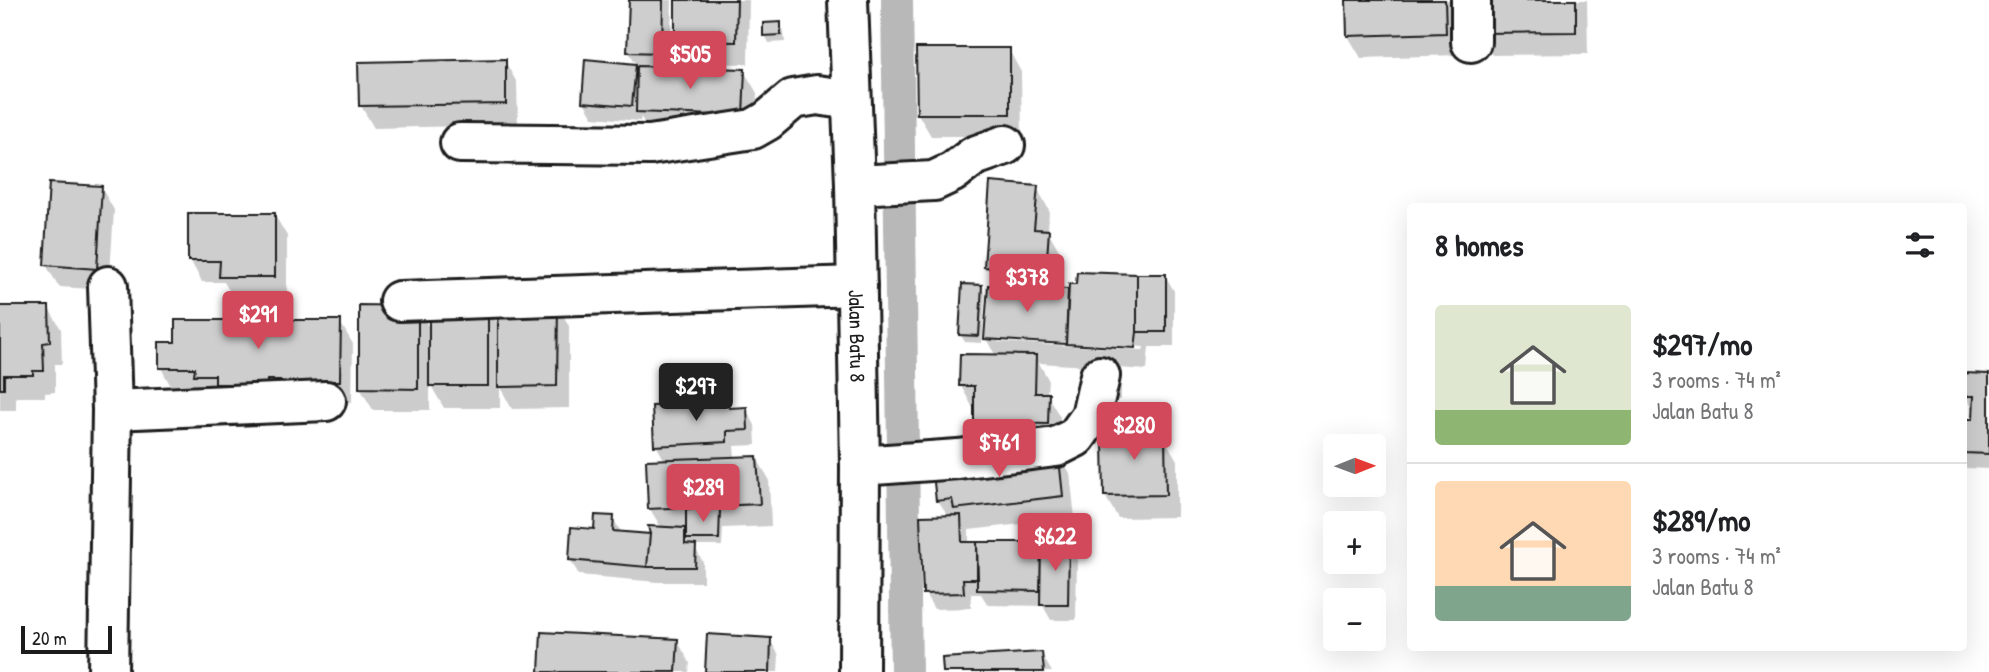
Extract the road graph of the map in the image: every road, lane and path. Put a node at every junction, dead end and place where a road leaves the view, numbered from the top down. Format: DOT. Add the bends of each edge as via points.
graph roads {
  1 [pos="848,0"];
  2 [pos="1471,0"];
  3 [pos="1471,42"];
  4 [pos="851,100"];
  5 [pos="460,143"];
  6 [pos="1005,145"];
  7 [pos="868,184"];
  8 [pos="108,286"];
  9 [pos="857,286"];
  10 [pos="399,301"];
  11 [pos="1100,376"];
  12 [pos="326,401"];
  13 [pos="112,410"];
  14 [pos="877,465"];
  15 [pos="108,672"];
  16 [pos="859,672"];
  1 -- 4 [label="street, Jalan Batu 8"];
  2 -- 3 [label="street"];
  4 -- 5 [label="street" via="817,95 793,99 753,129 650,145"];
  4 -- 7 [label="street, Jalan Batu 8"];
  6 -- 7 [label="street" via="974,156 934,181"];
  7 -- 9 [label="street, Jalan Batu 8"];
  8 -- 13 [label="street"];
  9 -- 10 [label="street"];
  9 -- 14 [label="street, Jalan Batu 8"];
  11 -- 14 [label="street" via="1091,416 1076,437 1056,447"];
  12 -- 13 [label="street"];
  13 -- 15 [label="street"];
  14 -- 16 [label="street, Jalan Batu 8"];
}
